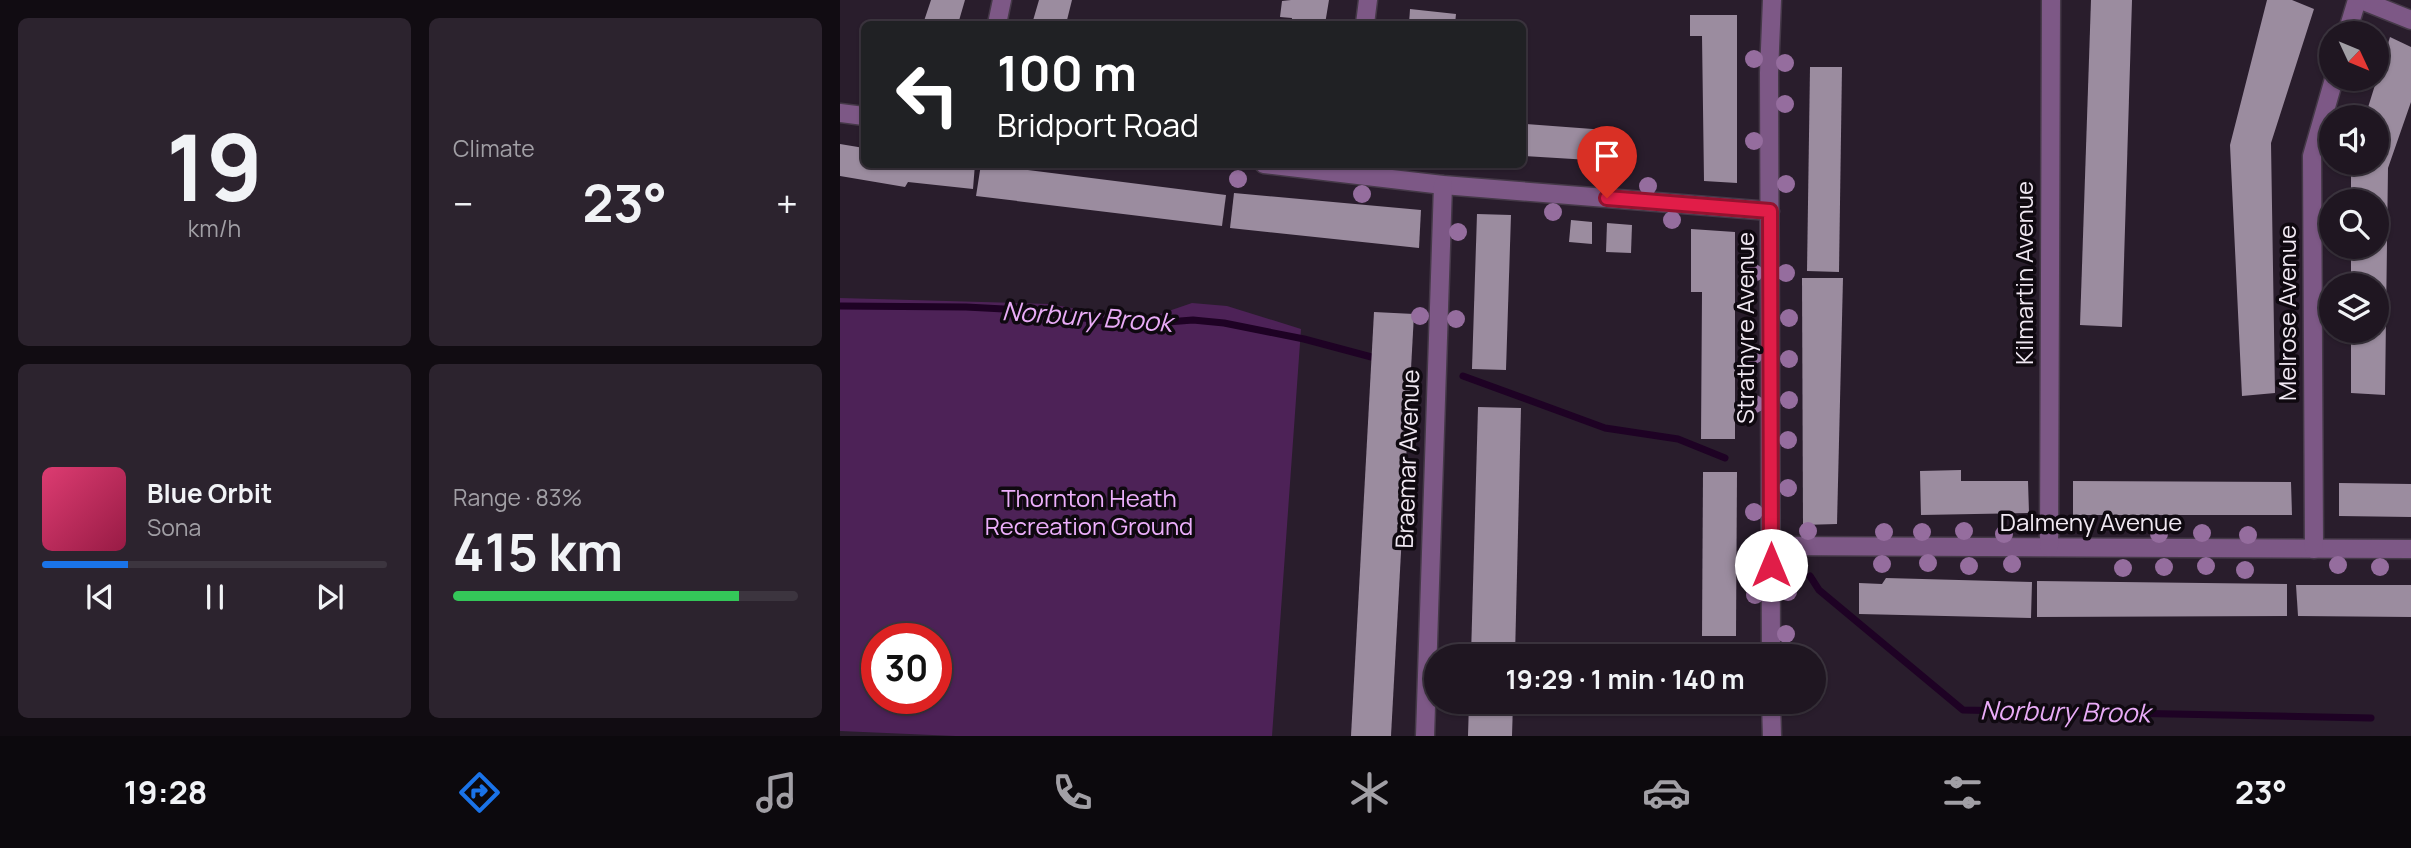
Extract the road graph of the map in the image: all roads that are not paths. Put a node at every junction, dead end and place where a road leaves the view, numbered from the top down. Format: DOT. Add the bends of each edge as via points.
graph roads {
  1 [pos="1003,0"];
  2 [pos="1368,0"];
  3 [pos="1772,0"];
  4 [pos="2051,0"];
  5 [pos="2359,0"];
  6 [pos="2411,20"];
  7 [pos="998,21"];
  8 [pos="1365,21"];
  9 [pos="2351,21"];
  10 [pos="2331,91"];
  11 [pos="840,113"];
  12 [pos="861,116"];
  13 [pos="1347,169"];
  14 [pos="1443,184"];
  15 [pos="1770,211"];
  16 [pos="1770,545"];
  17 [pos="2049,547"];
  18 [pos="2314,549"];
  19 [pos="2411,549"];
  20 [pos="1771,644"];
  21 [pos="1772,714"];
  22 [pos="1425,736"];
  23 [pos="1772,736"];
  1 -- 7 [label="street"];
  2 -- 8 [label="street"];
  3 -- 15 [label="street, Strathyre Avenue"];
  4 -- 17 [label="street, Kilmartin Avenue"];
  5 -- 6 [label="street"];
  5 -- 9 [label="street"];
  10 -- 18 [label="street, Melrose Avenue" via="2312,156"];
  11 -- 12 [label="street"];
  13 -- 14 [label="street"];
  14 -- 15 [label="street"];
  14 -- 22 [label="street, Braemar Avenue"];
  15 -- 16 [label="street, Strathyre Avenue"];
  16 -- 17 [label="street, Dalmeny Avenue"];
  16 -- 20 [label="street, Strathyre Avenue"];
  17 -- 18 [label="street, Dalmeny Avenue"];
  18 -- 19 [label="street, Dalmeny Avenue"];
  21 -- 23 [label="street"];
}
